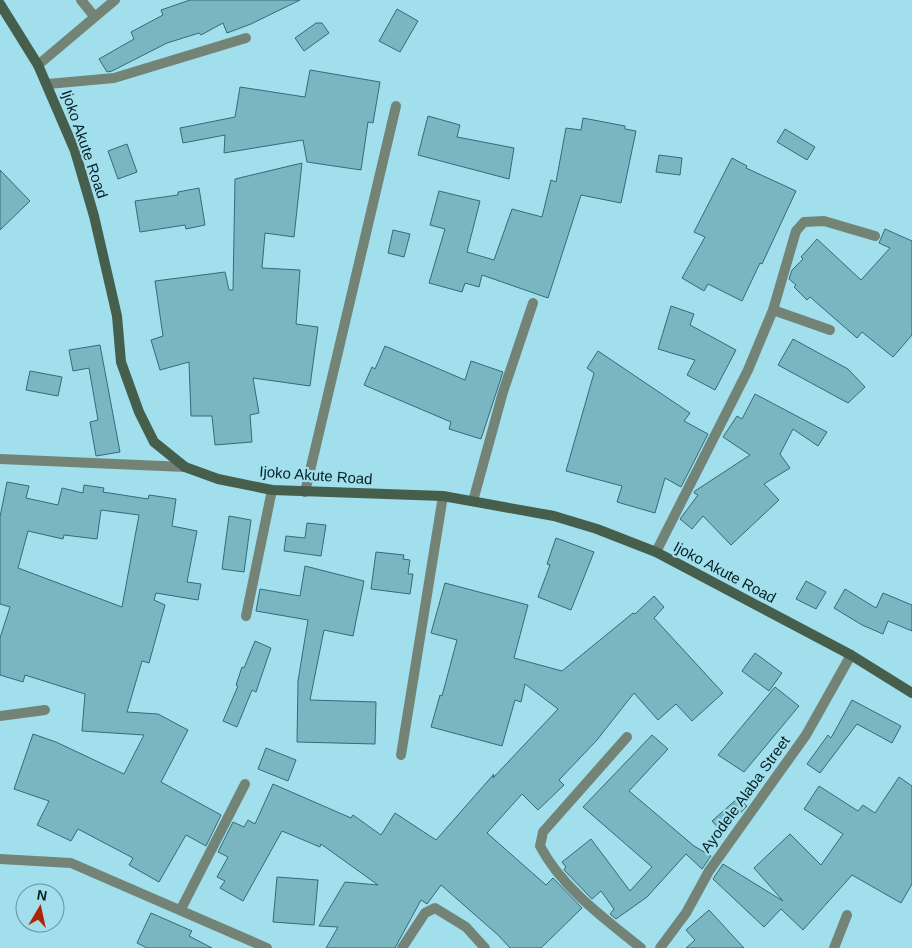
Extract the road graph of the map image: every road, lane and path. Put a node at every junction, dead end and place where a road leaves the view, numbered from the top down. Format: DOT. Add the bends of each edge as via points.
graph roads {
  1 [pos="81,0"];
  2 [pos="115,0"];
  3 [pos="0,4"];
  4 [pos="94,16"];
  5 [pos="246,38"];
  6 [pos="38,65"];
  7 [pos="48,84"];
  8 [pos="396,106"];
  9 [pos="875,236"];
  10 [pos="533,303"];
  11 [pos="773,310"];
  12 [pos="830,330"];
  13 [pos="0,459"];
  14 [pos="185,467"];
  15 [pos="272,490"];
  16 [pos="305,492"];
  17 [pos="443,496"];
  18 [pos="473,501"];
  19 [pos="656,552"];
  20 [pos="246,616"];
  21 [pos="851,655"];
  22 [pos="912,693"];
  23 [pos="45,710"];
  24 [pos="0,716"];
  25 [pos="628,737"];
  26 [pos="401,755"];
  27 [pos="245,784"];
  28 [pos="0,858"];
  29 [pos="181,909"];
  30 [pos="847,915"];
  31 [pos="267,948"];
  32 [pos="402,948"];
  33 [pos="485,948"];
  34 [pos="641,948"];
  35 [pos="660,948"];
  36 [pos="834,948"];
  1 -- 4 [label="street"];
  2 -- 4 [label="street"];
  3 -- 6 [label="main road, Ijoko Akute Road"];
  4 -- 6 [label="street"];
  5 -- 7 [label="street" via="114,78"];
  6 -- 7 [label="main road, Ijoko Akute Road"];
  7 -- 14 [label="main road, Ijoko Akute Road" via="75,151 94,216 116,316 121,362 154,442"];
  8 -- 16 [label="street"];
  9 -- 11 [label="street" via="824,221 804,222 796,231"];
  10 -- 18 [label="street" via="503,392"];
  11 -- 12 [label="street"];
  11 -- 19 [label="street" via="748,370"];
  13 -- 14 [label="street"];
  14 -- 15 [label="main road, Ijoko Akute Road" via="218,479"];
  15 -- 16 [label="main road, Ijoko Akute Road"];
  15 -- 20 [label="street"];
  16 -- 17 [label="main road, Ijoko Akute Road"];
  17 -- 18 [label="main road, Ijoko Akute Road"];
  17 -- 26 [label="street"];
  18 -- 19 [label="main road, Ijoko Akute Road" via="554,516"];
  19 -- 21 [label="main road, Ijoko Akute Road"];
  21 -- 22 [label="main road, Ijoko Akute Road"];
  21 -- 35 [label="street, Ayodele Alaba Street" via="806,735 709,871 686,913"];
  23 -- 24 [label="street"];
  25 -- 34 [label="street" via="544,832 540,846 548,861 594,910"];
  27 -- 29 [label="street"];
  28 -- 29 [label="street" via="71,863"];
  29 -- 31 [label="street"];
  30 -- 36 [label="street"];
  32 -- 33 [label="street" via="425,913 435,908 466,927"];
}
